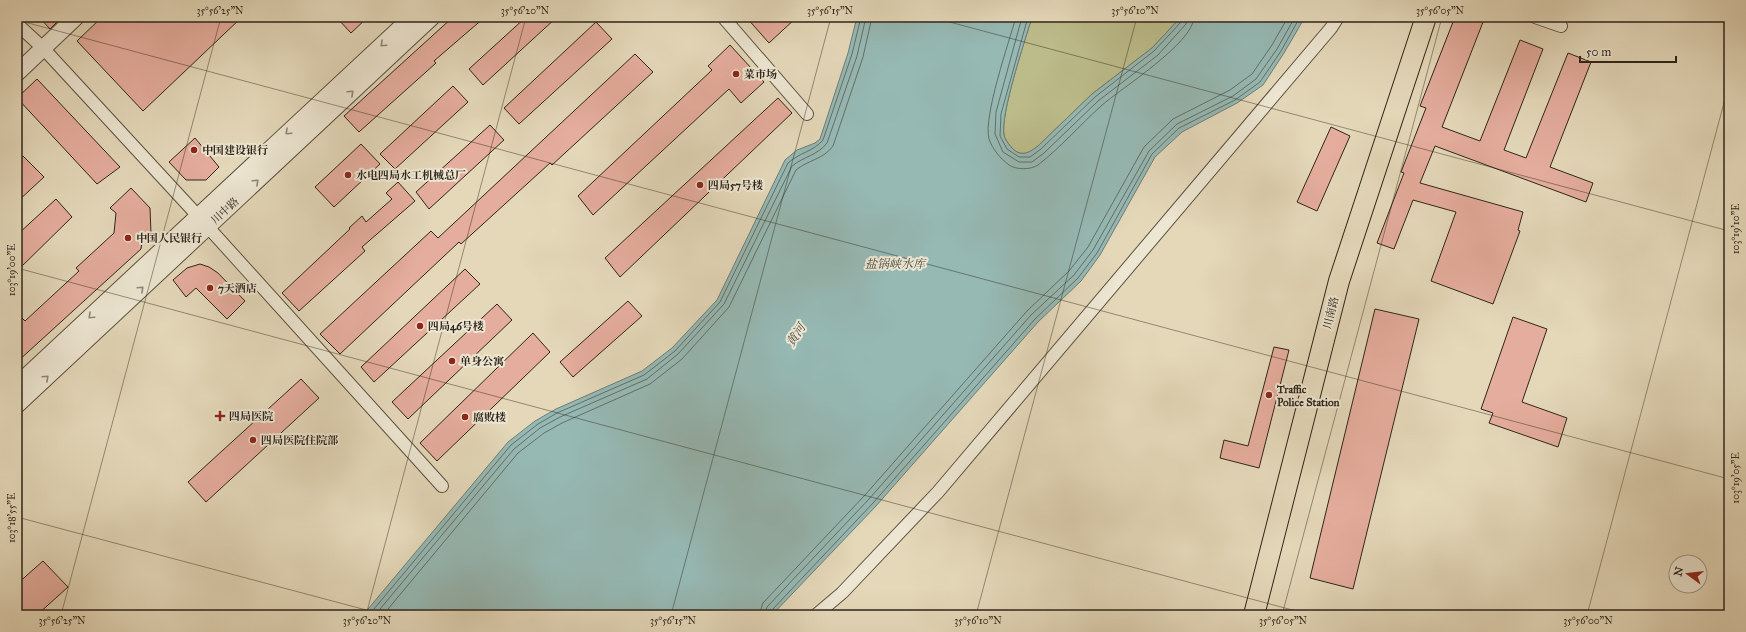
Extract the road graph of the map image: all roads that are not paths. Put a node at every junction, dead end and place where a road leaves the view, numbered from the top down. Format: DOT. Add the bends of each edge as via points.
graph roads {
  1 [pos="76,17"];
  2 [pos="412,17"];
  3 [pos="432,17"];
  4 [pos="723,17"];
  5 [pos="1338,17"];
  6 [pos="1426,17"];
  7 [pos="1535,17"];
  8 [pos="17,24"];
  9 [pos="1562,26"];
  10 [pos="42,48"];
  11 [pos="17,72"];
  12 [pos="807,114"];
  13 [pos="203,221"];
  14 [pos="17,385"];
  15 [pos="17,404"];
  16 [pos="442,486"];
  17 [pos="816,615"];
  18 [pos="1254,615"];
  1 -- 10 [label="street"];
  2 -- 13 [label="street, 川中路, one-way"];
  13 -- 3 [label="street, 川中路, one-way"];
  4 -- 12 [label="street"];
  5 -- 17 [label="street" via="938,492 842,593"];
  6 -- 18 [label="main road, 川南路" via="1339,281"];
  7 -- 9 [label="street"];
  8 -- 10 [label="street"];
  10 -- 11 [label="street"];
  10 -- 13 [label="street"];
  13 -- 14 [label="street, 川中路, one-way"];
  15 -- 13 [label="street, 川中路, one-way"];
  13 -- 16 [label="street"];
}
